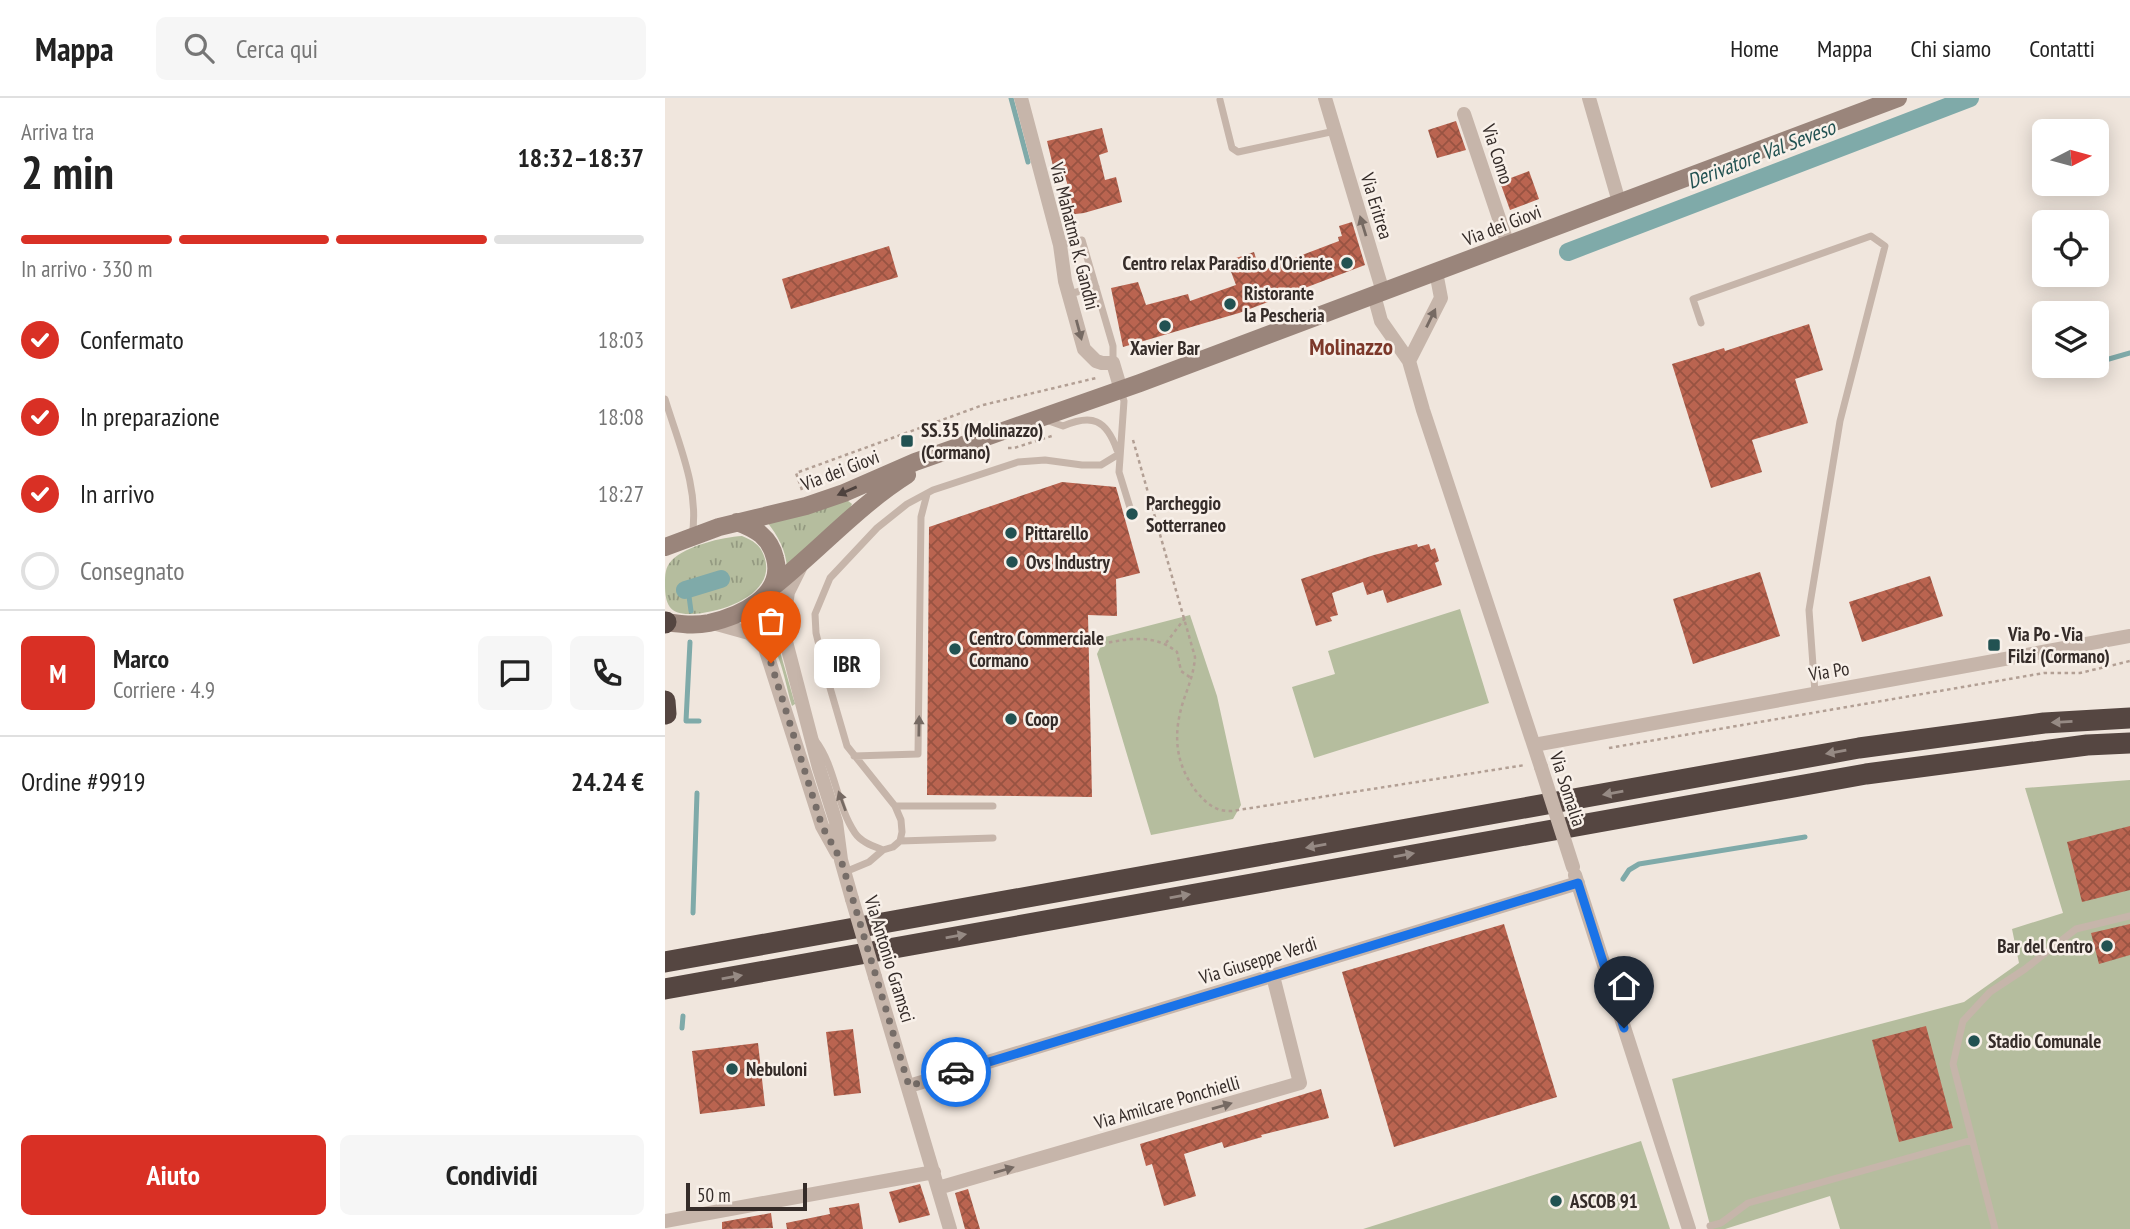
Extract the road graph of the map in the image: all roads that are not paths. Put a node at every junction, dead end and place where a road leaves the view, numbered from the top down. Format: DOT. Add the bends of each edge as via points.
graph roads {
  1 [pos="1021,98"];
  2 [pos="1325,98"];
  3 [pos="1589,98"];
  4 [pos="1898,98"];
  5 [pos="1220,100"];
  6 [pos="1464,114"];
  7 [pos="1335,131"];
  8 [pos="1619,202"];
  9 [pos="1060,245"];
  10 [pos="1508,245"];
  11 [pos="1436,272"];
  12 [pos="1096,287"];
  13 [pos="1378,293"];
  14 [pos="1069,294"];
  15 [pos="1701,323"];
  16 [pos="1409,361"];
  17 [pos="1107,363"];
  18 [pos="1121,390"];
  19 [pos="665,399"];
  20 [pos="1040,418"];
  21 [pos="956,447"];
  22 [pos="1119,454"];
  23 [pos="927,494"];
  24 [pos="1132,514"];
  25 [pos="737,522"];
  26 [pos="692,537"];
  27 [pos="666,547"];
  28 [pos="801,565"];
  29 [pos="773,587"];
  30 [pos="665,622"];
  31 [pos="709,622"];
  32 [pos="783,629"];
  33 [pos="2130,636"];
  34 [pos="1815,692"];
  35 [pos="665,701"];
  36 [pos="665,713"];
  37 [pos="2130,718"];
  38 [pos="665,726"];
  39 [pos="812,736"];
  40 [pos="2130,743"];
  41 [pos="1534,745"];
  42 [pos="854,756"];
  43 [pos="895,806"];
  44 [pos="993,806"];
  45 [pos="993,838"];
  46 [pos="900,841"];
  47 [pos="883,850"];
  48 [pos="843,866"];
  49 [pos="1578,883"];
  50 [pos="2130,916"];
  51 [pos="665,962"];
  52 [pos="1273,976"];
  53 [pos="665,989"];
  54 [pos="909,1086"];
  55 [pos="1972,1140"];
  56 [pos="934,1172"];
  57 [pos="938,1188"];
  58 [pos="665,1221"];
  59 [pos="1710,1226"];
  60 [pos="950,1229"];
  61 [pos="1689,1229"];
  62 [pos="1994,1229"];
  1 -- 9 [label="street, Via Mahatma K. Gandhi"];
  2 -- 7 [label="street, Via Eritrea"];
  3 -- 8 [label="street"];
  4 -- 8 [label="main road, Via dei Giovi"];
  5 -- 7 [label="lane" via="1232,148 1238,152"];
  6 -- 10 [label="street, Via Como"];
  13 -- 7 [label="street, Via Eritrea, one-way"];
  8 -- 10 [label="main road, Via dei Giovi"];
  9 -- 12 [label="lane" via="1082,240"];
  9 -- 14 [label="street, Via Mahatma K. Gandhi"];
  10 -- 11 [label="main road, Via dei Giovi"];
  11 -- 13 [label="main road, Via dei Giovi"];
  16 -- 11 [label="street, one-way" via="1441,298"];
  12 -- 14 [label="lane"];
  12 -- 17 [label="lane" via="1112,346"];
  13 -- 16 [label="street, Via Somalia" via="1381,321"];
  13 -- 18 [label="main road, Via dei Giovi"];
  14 -- 17 [label="street, Via Mahatma K. Gandhi, one-way" via="1084,349"];
  15 -- 34 [label="lane" via="1693,299 1871,236 1885,246 1840,421 1809,610"];
  16 -- 41 [label="street, Via Somalia"];
  17 -- 18 [label="street"];
  18 -- 20 [label="main road, Via dei Giovi"];
  18 -- 22 [label="lane"];
  19 -- 26 [label="lane" via="689,480"];
  20 -- 21 [label="main road, Via dei Giovi"];
  20 -- 22 [label="lane" via="1062,426 1081,418 1094,419 1112,435"];
  21 -- 25 [label="main road, Via dei Giovi, one-way" via="806,506"];
  21 -- 28 [label="main road, Via dei Giovi" via="891,485"];
  22 -- 23 [label="lane" via="1101,465 1018,462"];
  22 -- 24 [label="lane" via="1119,472"];
  23 -- 42 [label="lane" via="907,504 852,553 830,578 815,614 826,674"];
  42 -- 23 [label="lane, one-way" via="918,754 921,517"];
  25 -- 26 [label="main road, Via dei Giovi"];
  25 -- 29 [label="main road" via="752,527 768,542 777,564"];
  26 -- 27 [label="main road, Via dei Giovi"];
  28 -- 29 [label="main road, Via dei Giovi"];
  28 -- 32 [label="street, Via Antonio Gramsci" via="788,592"];
  29 -- 31 [label="main road, Via dei Giovi" via="751,605"];
  29 -- 32 [label="street, Via Antonio Gramsci"];
  30 -- 31 [label="main road"];
  31 -- 48 [label="street, Via Antonio Gramsci" via="749,633 765,648 822,826"];
  32 -- 39 [label="street, Via Antonio Gramsci"];
  33 -- 34 [label="street, Via Po"];
  34 -- 41 [label="street, Via Po"];
  35 -- 36 [label="highway"];
  36 -- 38 [label="highway"];
  37 -- 51 [label="highway, one-way" via="2044,723 1859,748"];
  47 -- 39 [label="lane, one-way" via="855,834 824,752"];
  39 -- 48 [label="street, Via Antonio Gramsci"];
  53 -- 40 [label="highway, one-way" via="1866,774"];
  41 -- 49 [label="street, Via Somalia, bridge"];
  42 -- 43 [label="lane"];
  43 -- 44 [label="lane"];
  43 -- 46 [label="lane" via="901,820"];
  45 -- 46 [label="lane"];
  46 -- 47 [label="lane"];
  47 -- 48 [label="lane" via="869,862"];
  48 -- 54 [label="street, Via Antonio Gramsci, bridge"];
  49 -- 52 [label="street, Via Giuseppe Verdi"];
  49 -- 61 [label="street, Via Somalia"];
  50 -- 55 [label="lane" via="2076,929 1990,992 1963,1021 1953,1064"];
  52 -- 54 [label="street, Via Giuseppe Verdi"];
  57 -- 52 [label="street, Via Amilcare Ponchielli, one-way" via="1300,1083"];
  54 -- 56 [label="street, Via Antonio Gramsci"];
  55 -- 59 [label="lane" via="1748,1203"];
  55 -- 62 [label="lane"];
  56 -- 57 [label="street, Via Antonio Gramsci"];
  56 -- 58 [label="street"];
  57 -- 60 [label="street, Via Antonio Gramsci"];
}
